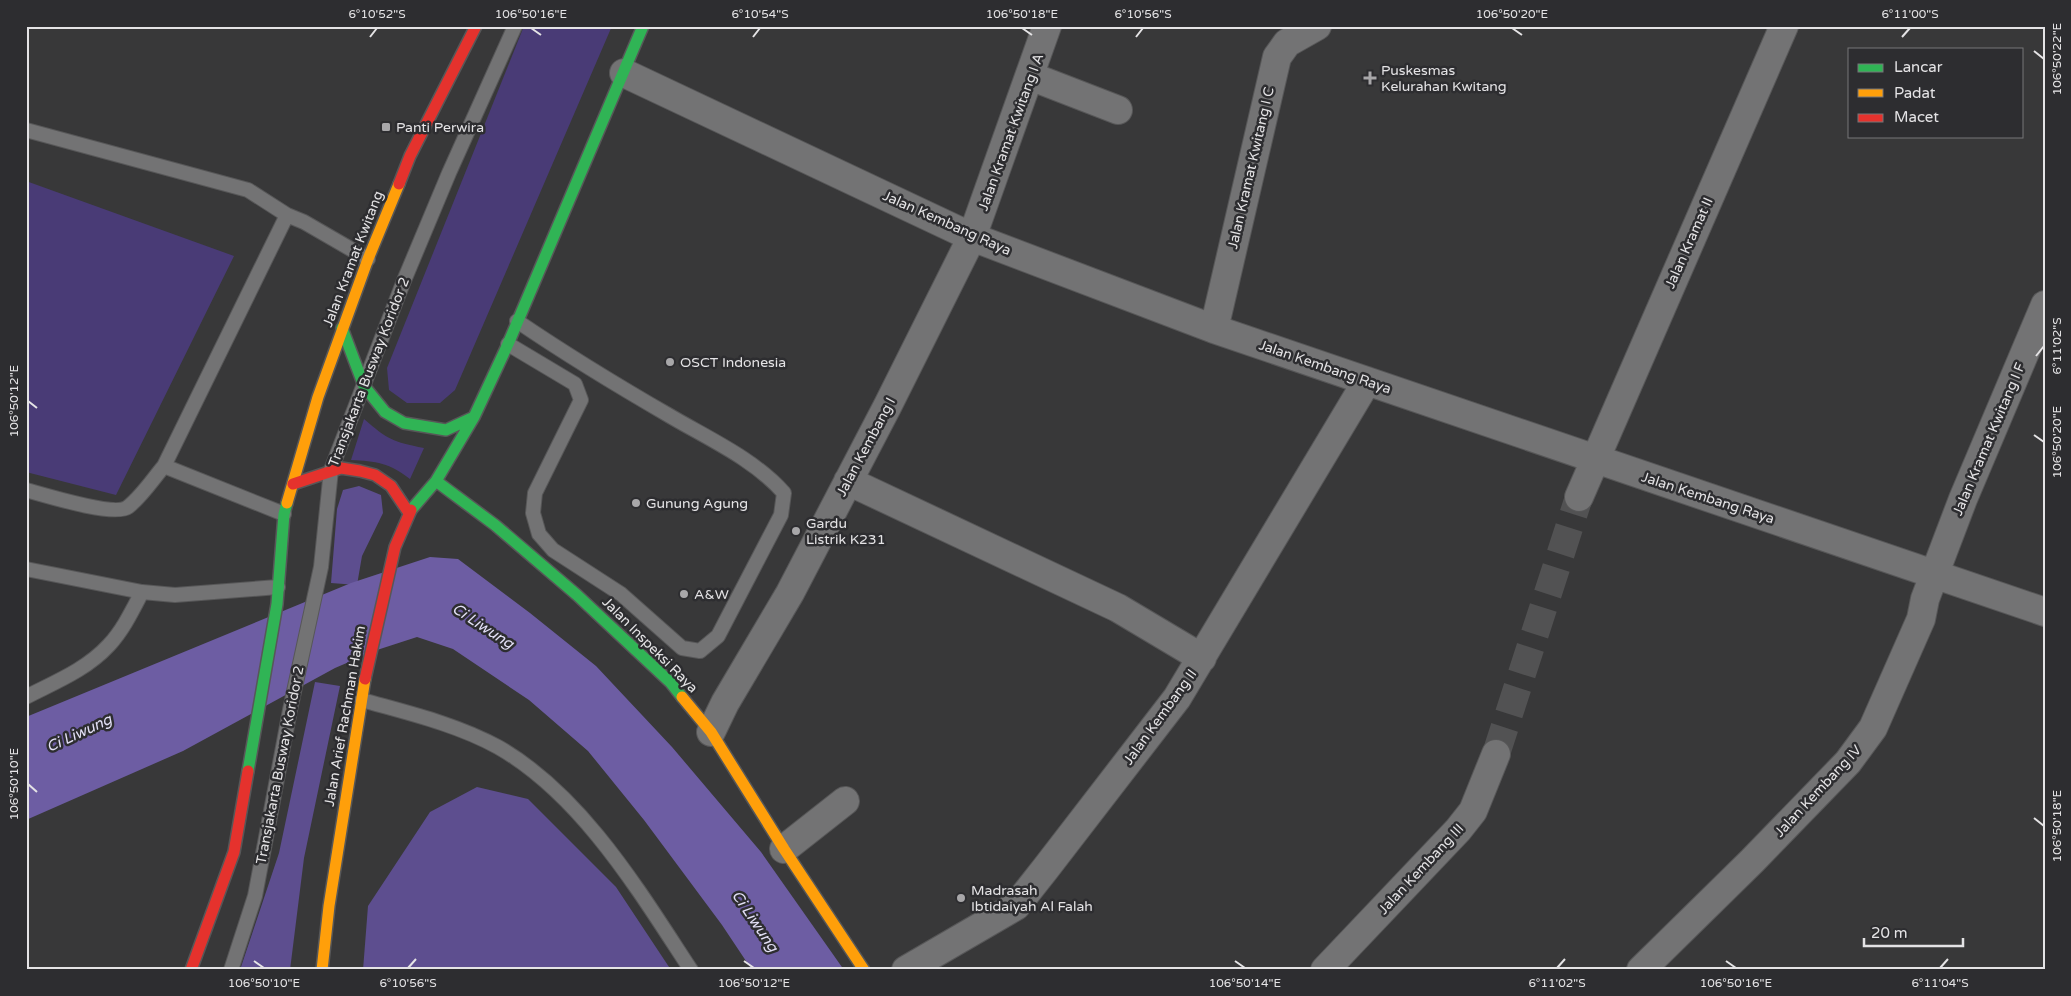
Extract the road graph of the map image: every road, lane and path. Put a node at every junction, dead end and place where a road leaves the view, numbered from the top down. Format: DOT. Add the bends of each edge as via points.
graph roads {
  1 [pos="476,26"];
  2 [pos="515,26"];
  3 [pos="643,26"];
  4 [pos="1047,26"];
  5 [pos="1317,26"];
  6 [pos="1784,26"];
  7 [pos="624,73"];
  8 [pos="1030,76"];
  9 [pos="1118,110"];
  10 [pos="26,130"];
  11 [pos="287,215"];
  12 [pos="972,237"];
  13 [pos="368,258"];
  14 [pos="2045,305"];
  15 [pos="517,321"];
  16 [pos="342,328"];
  17 [pos="1214,329"];
  18 [pos="508,344"];
  19 [pos="1367,381"];
  20 [pos="364,386"];
  21 [pos="474,417"];
  22 [pos="1594,459"];
  23 [pos="164,466"];
  24 [pos="331,470"];
  25 [pos="436,481"];
  26 [pos="848,481"];
  27 [pos="293,484"];
  28 [pos="26,490"];
  29 [pos="1579,497"];
  30 [pos="409,513"];
  31 [pos="284,514"];
  32 [pos="26,569"];
  33 [pos="1935,573"];
  34 [pos="278,587"];
  35 [pos="142,592"];
  36 [pos="2045,612"];
  37 [pos="1202,658"];
  38 [pos="26,697"];
  39 [pos="362,700"];
  40 [pos="711,732"];
  41 [pos="1496,754"];
  42 [pos="845,801"];
  43 [pos="784,848"];
  44 [pos="191,970"];
  45 [pos="231,970"];
  46 [pos="322,970"];
  47 [pos="691,970"];
  48 [pos="864,970"];
  49 [pos="906,970"];
  50 [pos="1325,970"];
  51 [pos="1641,970"];
  1 -- 13 [label="main road, Jalan Kramat Kwitang" via="410,156"];
  2 -- 20 [label="lane, Transjakarta Busway Koridor 2" via="445,182"];
  3 -- 7 [label="main road"];
  4 -- 8 [label="street, Jalan Kramat Kwitang I A"];
  5 -- 17 [label="street, Jalan Kramat Kwitang I C" via="1287,44 1278,57"];
  6 -- 22 [label="street, Jalan Kramat II"];
  7 -- 12 [label="street, Jalan Kembang Raya"];
  7 -- 15 [label="main road"];
  8 -- 9 [label="street"];
  8 -- 12 [label="street, Jalan Kramat Kwitang I A"];
  10 -- 11 [label="lane" via="248,190"];
  11 -- 13 [label="lane"];
  11 -- 23 [label="lane"];
  12 -- 17 [label="street, Jalan Kembang Raya"];
  12 -- 26 [label="street, Jalan Kembang I"];
  13 -- 16 [label="main road, Jalan Kramat Kwitang"];
  14 -- 33 [label="street, Jalan Kramat Kwitang I F"];
  15 -- 18 [label="main road"];
  15 -- 18 [label="lane" via="582,365 740,457 770,477 784,493 781,515 718,636 700,651 682,648 621,594 553,550 539,534 533,514 535,494 581,400 575,384"];
  16 -- 20 [label="main road"];
  16 -- 27 [label="main road, Jalan Kramat Kwitang"];
  17 -- 19 [label="street, Jalan Kembang Raya"];
  18 -- 21 [label="main road"];
  19 -- 22 [label="street, Jalan Kembang Raya"];
  19 -- 37 [label="street, Jalan Kembang II"];
  20 -- 21 [label="main road" via="385,412 404,423 446,430"];
  20 -- 24 [label="lane, Transjakarta Busway Koridor 2"];
  21 -- 25 [label="main road"];
  22 -- 29 [label="street"];
  22 -- 33 [label="street, Jalan Kembang Raya"];
  23 -- 28 [label="lane" via="126,509 107,510"];
  23 -- 31 [label="lane"];
  24 -- 27 [label="main road"];
  24 -- 30 [label="main road" via="341,468 375,474 391,486"];
  24 -- 45 [label="lane, Transjakarta Busway Koridor 2" via="321,567 255,896"];
  25 -- 30 [label="main road, Jalan Arief Rachman Hakim"];
  25 -- 40 [label="main road, Jalan Inspeksi Raya" via="577,595 672,684"];
  26 -- 37 [label="street" via="1118,608"];
  26 -- 40 [label="street, Jalan Kembang I" via="790,593"];
  27 -- 31 [label="main road, Jalan Kramat Kwitang"];
  30 -- 39 [label="main road, Jalan Arief Rachman Hakim" via="395,547"];
  31 -- 34 [label="main road"];
  32 -- 35 [label="lane"];
  33 -- 36 [label="street, Jalan Kembang Raya"];
  33 -- 51 [label="street, Jalan Kembang IV" via="1921,619 1868,735 1848,762"];
  34 -- 35 [label="lane" via="175,595"];
  34 -- 44 [label="main road" via="234,852"];
  35 -- 38 [label="lane" via="109,646 74,673"];
  37 -- 49 [label="street, Jalan Kembang II" via="1177,698 1016,906"];
  39 -- 46 [label="main road, Jalan Arief Rachman Hakim"];
  39 -- 47 [label="lane" via="440,722 498,747 552,785 606,847"];
  40 -- 43 [label="main road, Jalan Inspeksi Raya"];
  41 -- 50 [label="street, Jalan Kembang III" via="1473,810 1458,830"];
  42 -- 43 [label="street"];
  43 -- 48 [label="main road, Jalan Inspeksi Raya"];
}
